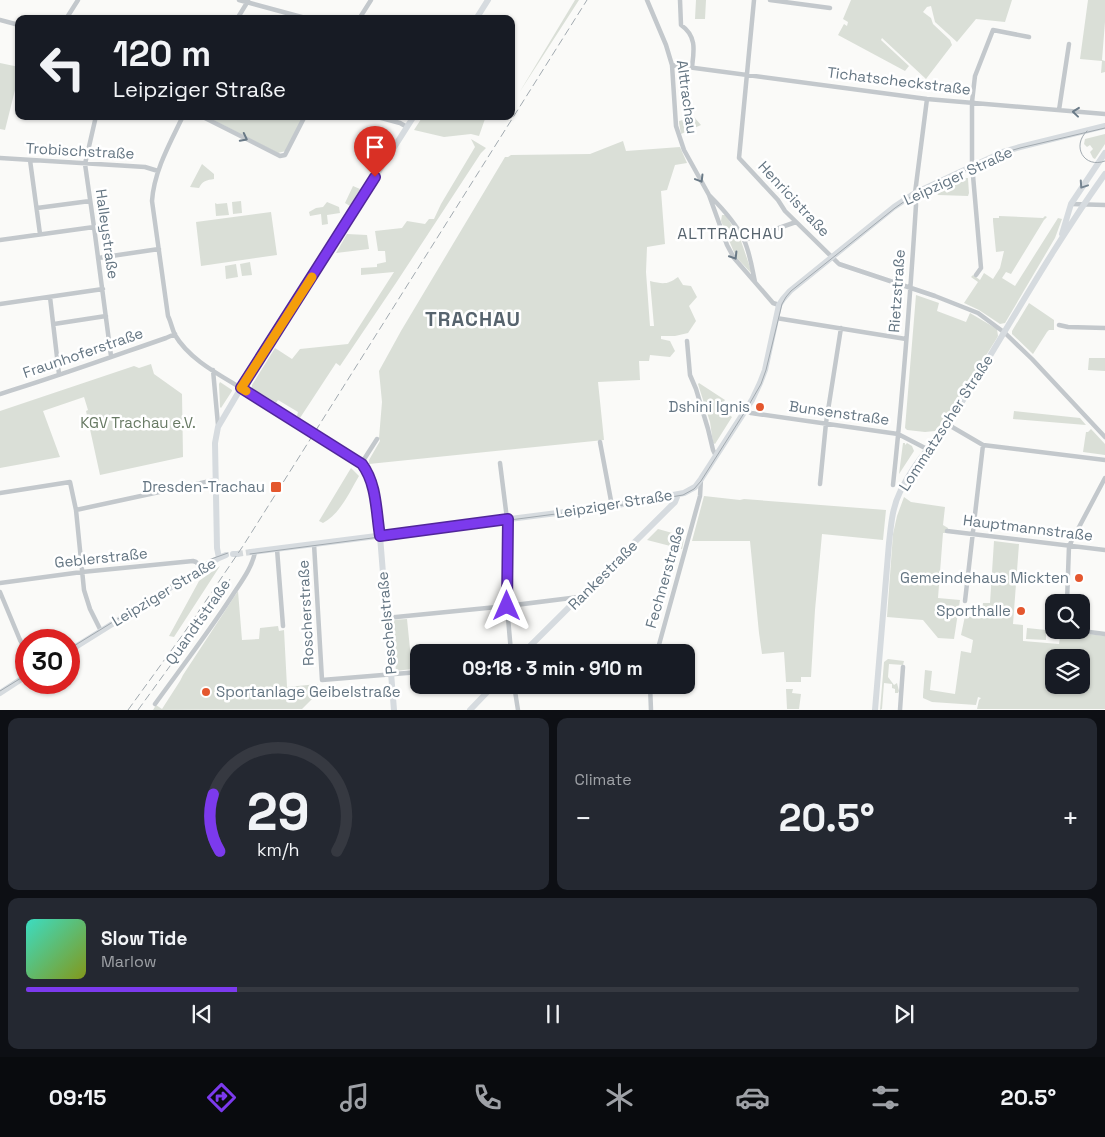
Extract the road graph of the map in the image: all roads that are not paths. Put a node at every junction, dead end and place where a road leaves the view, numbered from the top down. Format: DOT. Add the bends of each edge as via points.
graph roads {
  1 [pos="78,0"];
  2 [pos="239,0"];
  3 [pos="371,0"];
  4 [pos="488,0"];
  5 [pos="647,0"];
  6 [pos="680,0"];
  7 [pos="754,0"];
  8 [pos="770,0"];
  9 [pos="248,1"];
  10 [pos="830,8"];
  11 [pos="69,15"];
  12 [pos="239,15"];
  13 [pos="295,15"];
  14 [pos="362,15"];
  15 [pos="479,15"];
  16 [pos="0,20"];
  17 [pos="15,24"];
  18 [pos="1030,37"];
  19 [pos="1069,44"];
  20 [pos="672,66"];
  21 [pos="692,68"];
  22 [pos="748,75"];
  23 [pos="926,98"];
  24 [pos="972,102"];
  25 [pos="1058,110"];
  26 [pos="1105,114"];
  27 [pos="95,120"];
  28 [pos="180,120"];
  29 [pos="209,120"];
  30 [pos="303,120"];
  31 [pos="389,120"];
  32 [pos="411,120"];
  33 [pos="1105,126"];
  34 [pos="407,127"];
  35 [pos="1105,154"];
  36 [pos="0,158"];
  37 [pos="30,160"];
  38 [pos="85,164"];
  39 [pos="972,165"];
  40 [pos="158,170"];
  41 [pos="1105,174"];
  42 [pos="915,193"];
  43 [pos="709,195"];
  44 [pos="90,201"];
  45 [pos="1070,204"];
  46 [pos="1083,205"];
  47 [pos="1105,205"];
  48 [pos="37,208"];
  49 [pos="796,222"];
  50 [pos="94,227"];
  51 [pos="40,234"];
  52 [pos="0,240"];
  53 [pos="744,240"];
  54 [pos="1059,242"];
  55 [pos="158,249"];
  56 [pos="831,257"];
  57 [pos="98,258"];
  58 [pos="976,275"];
  59 [pos="755,282"];
  60 [pos="910,288"];
  61 [pos="103,289"];
  62 [pos="50,297"];
  63 [pos="0,304"];
  64 [pos="779,305"];
  65 [pos="106,316"];
  66 [pos="776,318"];
  67 [pos="54,324"];
  68 [pos="1059,325"];
  69 [pos="840,328"];
  70 [pos="1105,328"];
  71 [pos="1005,333"];
  72 [pos="174,334"];
  73 [pos="906,339"];
  74 [pos="688,341"];
  75 [pos="111,356"];
  76 [pos="213,370"];
  77 [pos="59,374"];
  78 [pos="241,388"];
  79 [pos="0,394"];
  80 [pos="746,410"];
  81 [pos="826,423"];
  82 [pos="947,424"];
  83 [pos="218,427"];
  84 [pos="898,434"];
  85 [pos="1105,437"];
  86 [pos="377,438"];
  87 [pos="600,442"];
  88 [pos="983,445"];
  89 [pos="928,449"];
  90 [pos="716,456"];
  91 [pos="1105,460"];
  92 [pos="500,463"];
  93 [pos="362,464"];
  94 [pos="1105,478"];
  95 [pos="701,479"];
  96 [pos="215,480"];
  97 [pos="820,484"];
  98 [pos="893,485"];
  99 [pos="0,493"];
  100 [pos="677,495"];
  101 [pos="612,506"];
  102 [pos="76,510"];
  103 [pos="508,519"];
  104 [pos="947,530"];
  105 [pos="972,534"];
  106 [pos="380,536"];
  107 [pos="314,544"];
  108 [pos="1069,546"];
  109 [pos="278,549"];
  110 [pos="1105,550"];
  111 [pos="253,552"];
  112 [pos="232,554"];
  113 [pos="219,558"];
  114 [pos="202,568"];
  115 [pos="82,572"];
  116 [pos="0,583"];
  117 [pos="0,592"];
  118 [pos="1067,594"];
  119 [pos="580,597"];
  120 [pos="965,601"];
  121 [pos="507,606"];
  122 [pos="386,618"];
  123 [pos="283,626"];
  124 [pos="15,629"];
  125 [pos="102,630"];
  126 [pos="1090,632"];
  127 [pos="1105,634"];
  128 [pos="80,643"];
  129 [pos="510,644"];
  130 [pos="532,644"];
  131 [pos="659,644"];
  132 [pos="903,667"];
  133 [pos="410,673"];
  134 [pos="391,675"];
  135 [pos="15,683"];
  136 [pos="0,692"];
  137 [pos="486,694"];
  138 [pos="515,694"];
  139 [pos="650,694"];
  140 [pos="155,704"];
  141 [pos="394,710"];
  142 [pos="470,710"];
  143 [pos="518,710"];
  144 [pos="651,710"];
  145 [pos="875,710"];
  146 [pos="900,710"];
  1 -- 11 [label="street"];
  2 -- 9 [label="street"];
  3 -- 14 [label="street"];
  4 -- 15 [label="main road"];
  5 -- 20 [label="street, Alttrachau"];
  6 -- 21 [label="street" via="681,25 691,35 694,46"];
  7 -- 22 [label="street"];
  8 -- 10 [label="street"];
  9 -- 12 [label="street"];
  9 -- 13 [label="street"];
  16 -- 17 [label="street"];
  18 -- 24 [label="street" via="993,30 975,76"];
  19 -- 25 [label="street"];
  20 -- 21 [label="street, Tichatscheckstraße"];
  20 -- 43 [label="street, Alttrachau, one-way" via="676,126 684,150"];
  21 -- 22 [label="street, Tichatscheckstraße"];
  22 -- 23 [label="street, Tichatscheckstraße"];
  22 -- 49 [label="street, Henricistraße" via="739,158"];
  23 -- 24 [label="street, Tichatscheckstraße"];
  23 -- 42 [label="street, Rietzstraße"];
  24 -- 25 [label="street, Tichatscheckstraße"];
  24 -- 39 [label="street"];
  26 -- 25 [label="street, Tichatscheckstraße, one-way"];
  27 -- 38 [label="street, Halleystraße"];
  28 -- 40 [label="street"];
  29 -- 30 [label="street, one-way" via="280,156 285,155"];
  31 -- 34 [label="street"];
  32 -- 34 [label="main road"];
  33 -- 39 [label="main road, Leipziger Straße" via="1020,146"];
  34 -- 78 [label="main road"];
  35 -- 45 [label="main road, Lommatzscher Straße, one-way"];
  36 -- 37 [label="street, Trobischstraße"];
  37 -- 38 [label="street, Trobischstraße"];
  37 -- 48 [label="street"];
  38 -- 40 [label="street, Trobischstraße"];
  38 -- 44 [label="street, Halleystraße"];
  39 -- 42 [label="main road, Leipziger Straße"];
  39 -- 58 [label="street" via="981,268"];
  40 -- 55 [label="street" via="152,201"];
  41 -- 46 [label="main road, Lommatzscher Straße"];
  42 -- 56 [label="main road, Leipziger Straße"];
  42 -- 60 [label="street, Rietzstraße"];
  43 -- 53 [label="street, Alttrachau" via="726,212"];
  43 -- 59 [label="street, Alttrachau, one-way" via="727,245"];
  44 -- 48 [label="street"];
  44 -- 50 [label="street, Halleystraße"];
  45 -- 46 [label="street"];
  45 -- 54 [label="main road, Lommatzscher Straße"];
  46 -- 47 [label="street"];
  46 -- 54 [label="main road, Lommatzscher Straße"];
  48 -- 51 [label="street"];
  49 -- 53 [label="street"];
  49 -- 56 [label="street, Henricistraße"];
  50 -- 51 [label="street"];
  50 -- 57 [label="street, Halleystraße"];
  51 -- 52 [label="street"];
  53 -- 59 [label="street, Alttrachau"];
  54 -- 71 [label="main road, Lommatzscher Straße"];
  55 -- 57 [label="street"];
  55 -- 72 [label="street" via="168,316"];
  56 -- 60 [label="street, Henricistraße" via="839,264"];
  56 -- 64 [label="main road, Leipziger Straße" via="790,290"];
  57 -- 61 [label="street, Halleystraße"];
  59 -- 64 [label="street, Alttrachau"];
  60 -- 71 [label="street, Henricistraße" via="978,313"];
  60 -- 73 [label="street, Rietzstraße"];
  61 -- 62 [label="street"];
  61 -- 65 [label="street, Halleystraße"];
  62 -- 63 [label="street"];
  62 -- 67 [label="street"];
  64 -- 66 [label="main road, Leipziger Straße"];
  65 -- 67 [label="street"];
  65 -- 75 [label="street, Halleystraße"];
  66 -- 69 [label="street"];
  66 -- 80 [label="main road, Leipziger Straße" via="765,370"];
  67 -- 77 [label="street"];
  68 -- 70 [label="street"];
  69 -- 73 [label="street"];
  69 -- 81 [label="street"];
  71 -- 82 [label="main road, Lommatzscher Straße"];
  71 -- 85 [label="street, Henricistraße"];
  72 -- 75 [label="street, Fraunhoferstraße"];
  72 -- 76 [label="street" via="185,348"];
  73 -- 84 [label="street, Rietzstraße"];
  74 -- 90 [label="street" via="690,375"];
  75 -- 77 [label="street, Fraunhoferstraße"];
  76 -- 78 [label="street"];
  76 -- 83 [label="street"];
  77 -- 79 [label="street, Fraunhoferstraße"];
  78 -- 83 [label="main road"];
  78 -- 93 [label="main road"];
  80 -- 81 [label="street, Bunsenstraße"];
  80 -- 90 [label="main road, Leipziger Straße"];
  81 -- 84 [label="street, Bunsenstraße"];
  81 -- 97 [label="street"];
  82 -- 88 [label="street"];
  82 -- 89 [label="main road, Lommatzscher Straße"];
  83 -- 96 [label="main road"];
  84 -- 89 [label="street, Bunsenstraße"];
  84 -- 98 [label="street, Rietzstraße"];
  86 -- 93 [label="street"];
  87 -- 101 [label="street"];
  88 -- 91 [label="street"];
  88 -- 105 [label="street"];
  89 -- 145 [label="main road, Lommatzscher Straße" via="899,493 892,518"];
  90 -- 95 [label="main road, Leipziger Straße"];
  92 -- 103 [label="street"];
  93 -- 106 [label="main road, Peschelstraße" via="372,485"];
  94 -- 108 [label="street"];
  95 -- 100 [label="main road, Leipziger Straße" via="690,490"];
  95 -- 131 [label="street, Fechnerstraße" via="700,496"];
  96 -- 102 [label="street"];
  96 -- 113 [label="main road"];
  99 -- 102 [label="street" via="70,482"];
  100 -- 101 [label="main road, Leipziger Straße"];
  100 -- 119 [label="main road, Rankestraße" via="676,502"];
  101 -- 103 [label="main road, Leipziger Straße"];
  102 -- 115 [label="street"];
  103 -- 106 [label="main road, Leipziger Straße"];
  103 -- 121 [label="street"];
  104 -- 105 [label="street, Hauptmannstraße"];
  105 -- 108 [label="street, Hauptmannstraße"];
  105 -- 120 [label="street"];
  106 -- 107 [label="main road, Leipziger Straße"];
  106 -- 122 [label="main road, Peschelstraße"];
  107 -- 109 [label="main road, Leipziger Straße"];
  107 -- 134 [label="street, Roscherstraße" via="322,680"];
  108 -- 110 [label="street, Hauptmannstraße"];
  108 -- 118 [label="street"];
  109 -- 111 [label="main road, Leipziger Straße"];
  109 -- 123 [label="street"];
  111 -- 140 [label="street, Quandtstraße" via="252,565"];
  112 -- 113 [label="main road, Leipziger Straße"];
  113 -- 114 [label="main road, Leipziger Straße"];
  114 -- 115 [label="street, Geblerstraße" via="193,561"];
  114 -- 125 [label="main road, Leipziger Straße"];
  115 -- 116 [label="street, Geblerstraße"];
  115 -- 125 [label="street" via="90,609"];
  117 -- 124 [label="street"];
  119 -- 121 [label="street"];
  119 -- 130 [label="main road, Rankestraße"];
  121 -- 122 [label="street"];
  121 -- 129 [label="street"];
  122 -- 134 [label="main road, Peschelstraße"];
  125 -- 128 [label="main road, Leipziger Straße"];
  126 -- 127 [label="street"];
  132 -- 146 [label="street"];
  133 -- 134 [label="street"];
  134 -- 141 [label="main road, Peschelstraße"];
  135 -- 136 [label="main road"];
  137 -- 142 [label="main road"];
  138 -- 143 [label="street"];
  139 -- 144 [label="street"];
}
